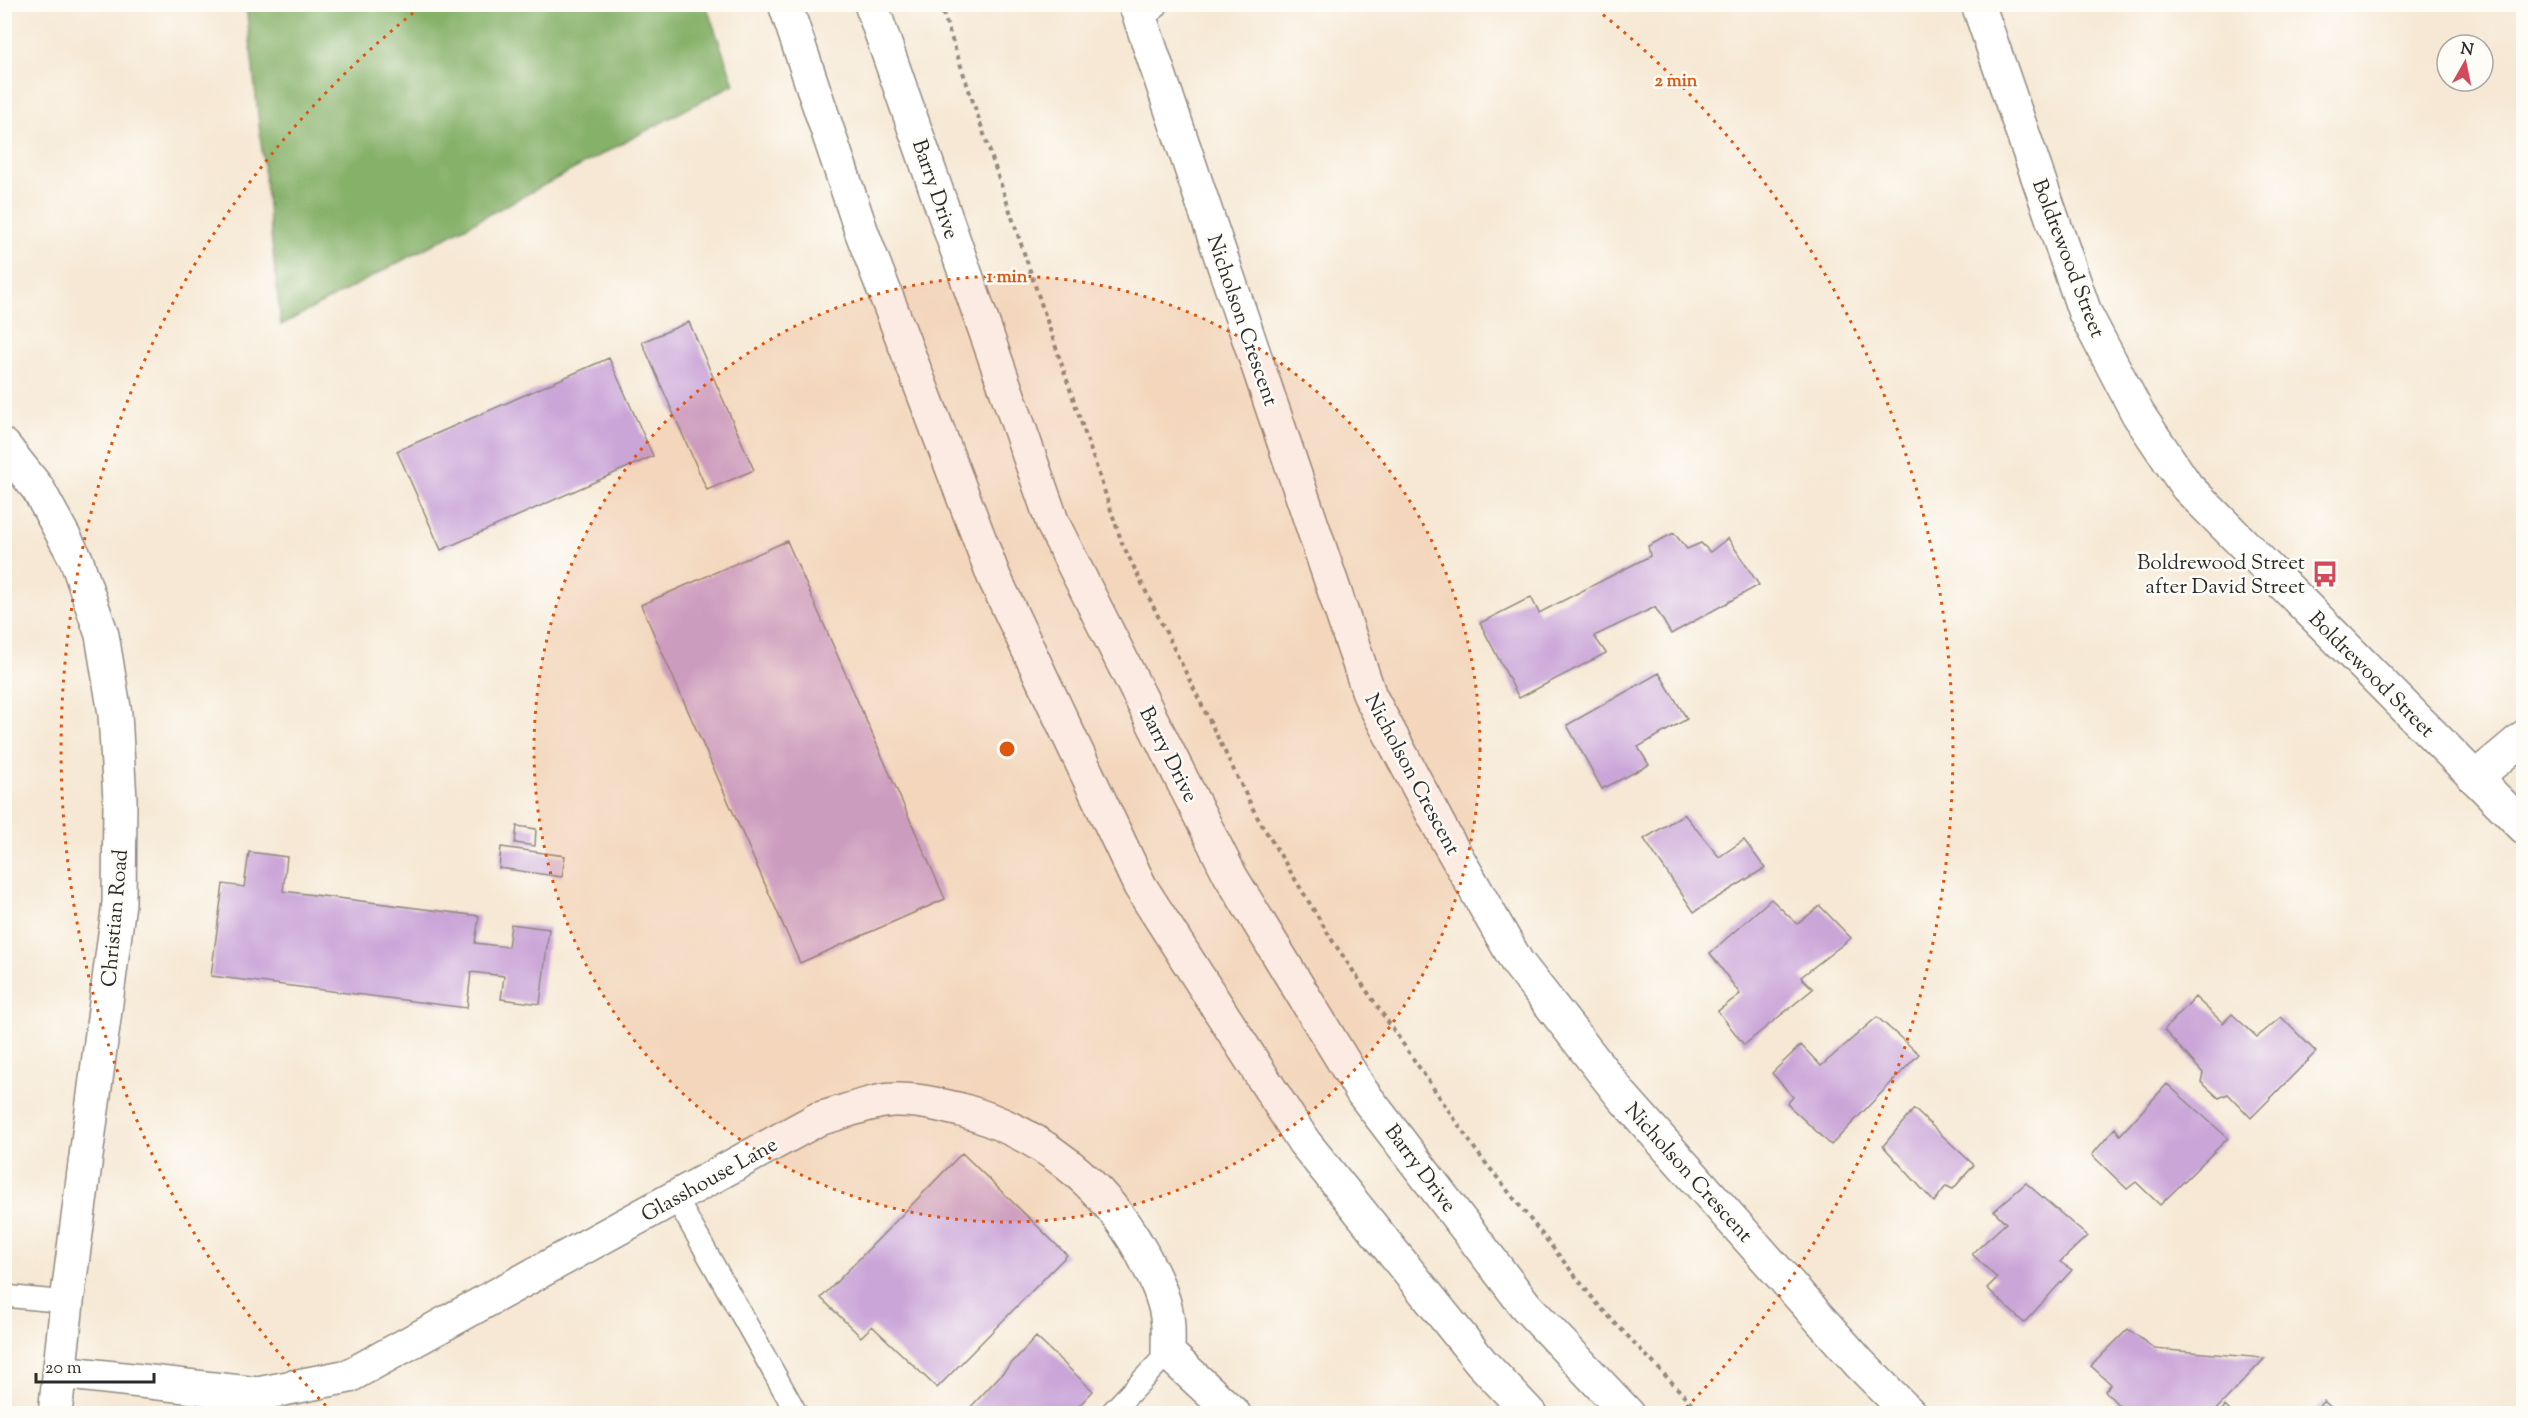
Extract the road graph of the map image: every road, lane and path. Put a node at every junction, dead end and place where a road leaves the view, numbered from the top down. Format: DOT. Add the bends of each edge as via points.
graph roads {
  1 [pos="785,4"];
  2 [pos="871,4"];
  3 [pos="940,4"];
  4 [pos="1978,4"];
  5 [pos="1141,6"];
  6 [pos="4,446"];
  7 [pos="2523,737"];
  8 [pos="2475,778"];
  9 [pos="2523,827"];
  10 [pos="676,1198"];
  11 [pos="4,1296"];
  12 [pos="67,1302"];
  13 [pos="1168,1353"];
  14 [pos="60,1372"];
  15 [pos="55,1413"];
  16 [pos="797,1413"];
  17 [pos="1110,1413"];
  18 [pos="1234,1413"];
  19 [pos="1530,1413"];
  20 [pos="1628,1413"];
  21 [pos="1702,1413"];
  22 [pos="1910,1413"];
  1 -- 19 [label="street" via="862,233 994,577 1140,886 1304,1142 1481,1362"];
  2 -- 20 [label="street, Barry Drive" via="1053,524 1230,875 1362,1092 1525,1305"];
  3 -- 21 [label="path" via="1122,543 1256,815 1332,940 1477,1152 1599,1306"];
  4 -- 8 [label="street, Boldrewood Street" via="2085,313 2138,414 2187,487"];
  5 -- 22 [label="street, Nicholson Crescent" via="1370,696 1443,833 1517,962 1622,1096 1860,1365"];
  6 -- 12 [label="street, Christian Road" via="38,489 76,559 102,635 115,714 120,800 119,903"];
  7 -- 8 [label="street"];
  8 -- 9 [label="street, Boldrewood Street"];
  10 -- 13 [label="street, Glasshouse Lane" via="818,1119 892,1100 939,1104 984,1117 1027,1136 1066,1162 1115,1212 1152,1272 1167,1316"];
  10 -- 14 [label="street, Glasshouse Lane" via="349,1376 258,1394"];
  10 -- 16 [label="lane"];
  11 -- 12 [label="lane"];
  12 -- 14 [label="street, Christian Road"];
  13 -- 17 [label="lane"];
  13 -- 18 [label="street"];
  14 -- 15 [label="street, Christian Road"];
}
